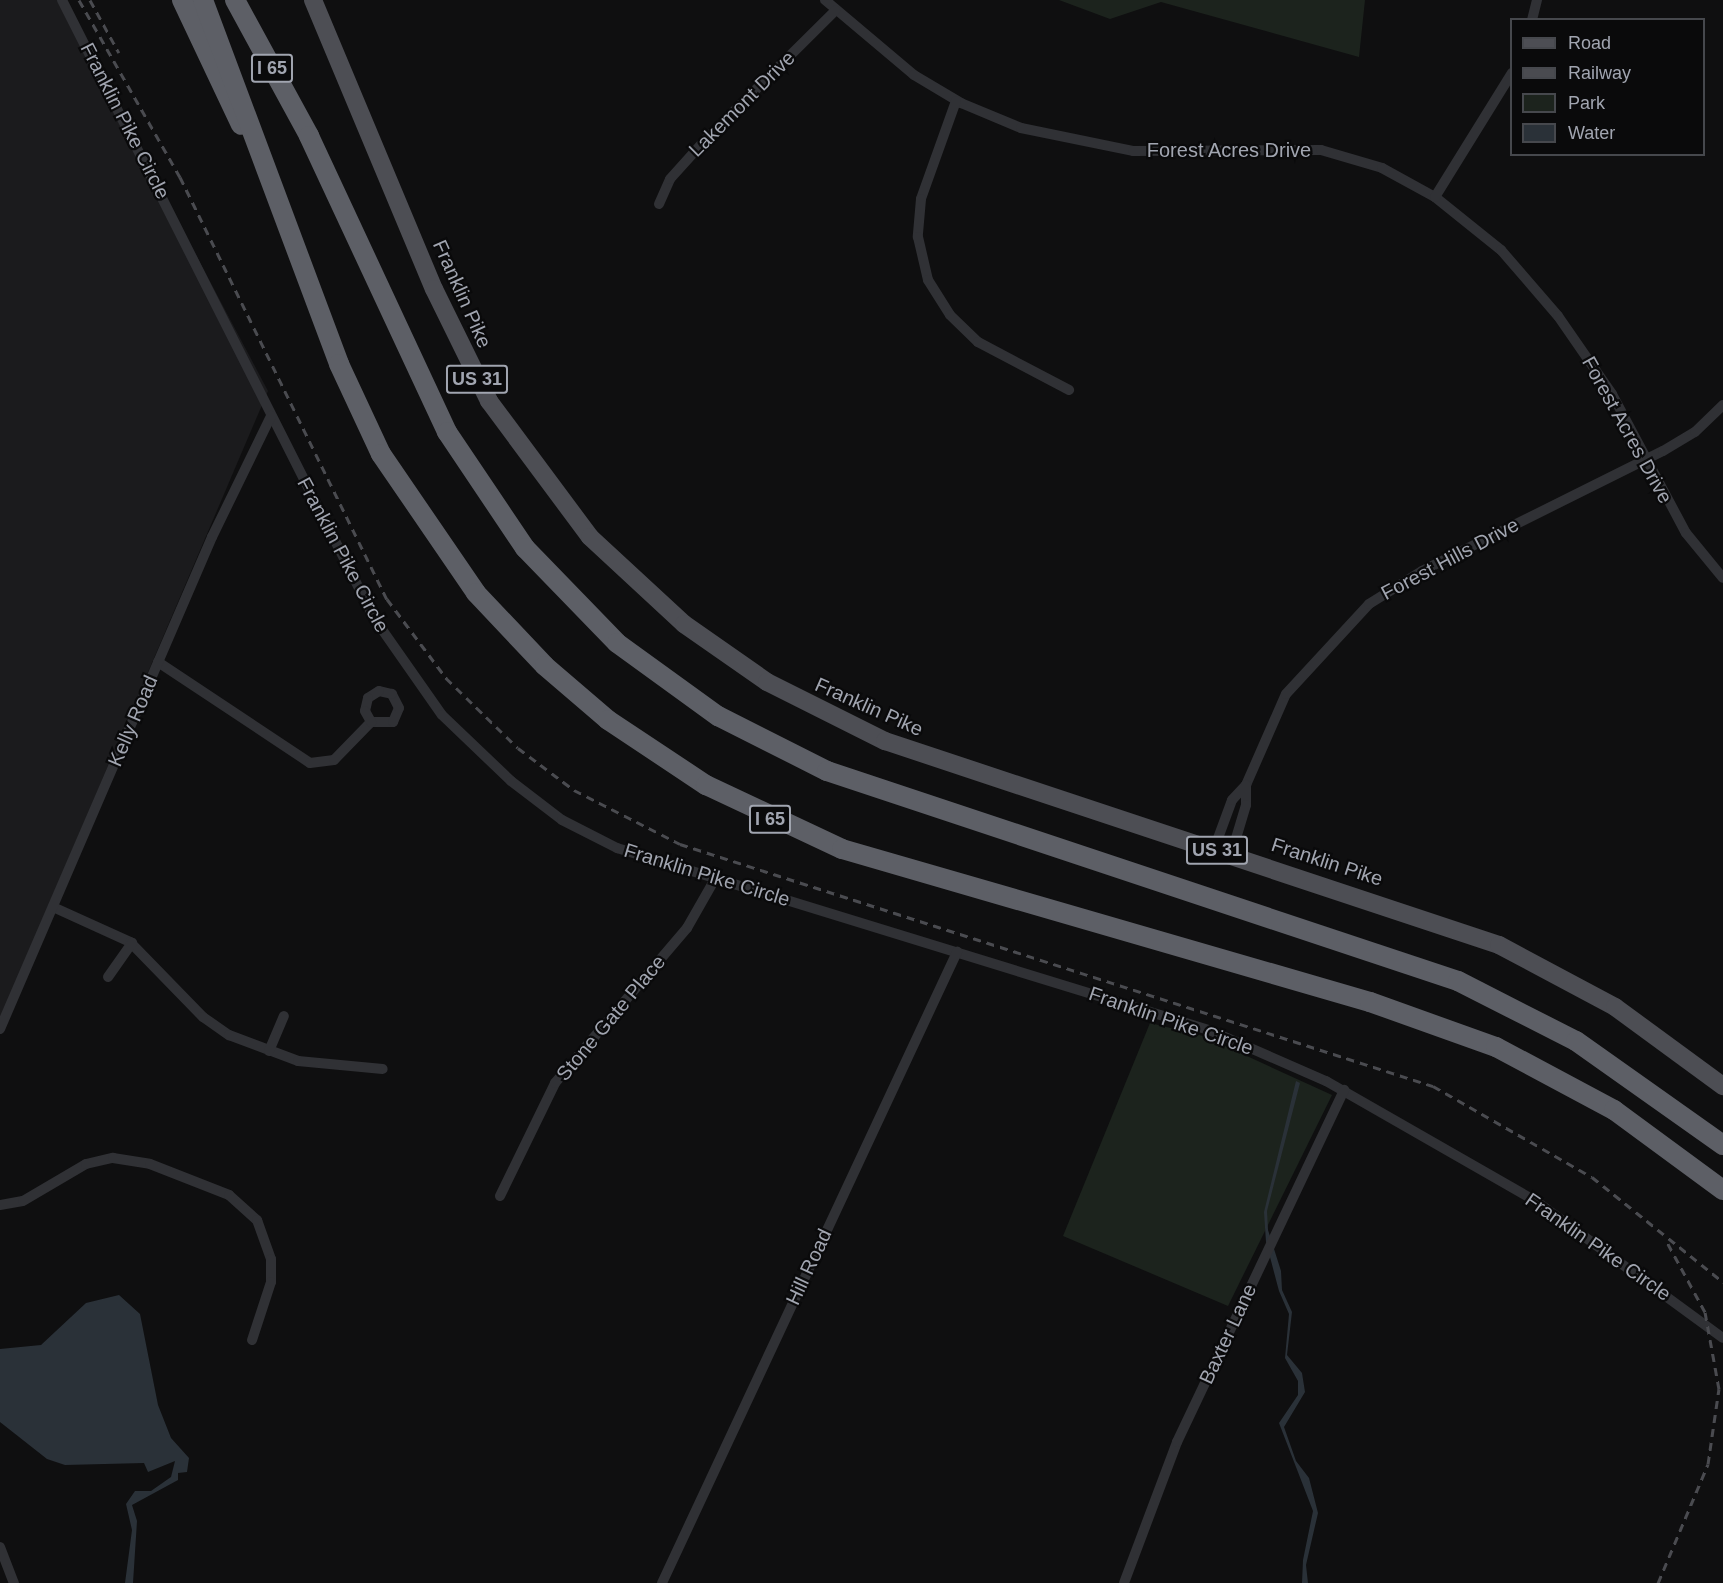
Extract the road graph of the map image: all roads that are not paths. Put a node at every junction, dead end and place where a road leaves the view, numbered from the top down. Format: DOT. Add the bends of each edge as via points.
graph roads {
  1 [pos="62,0"];
  2 [pos="182,0"];
  3 [pos="203,0"];
  4 [pos="236,0"];
  5 [pos="313,0"];
  6 [pos="825,0"];
  7 [pos="1537,0"];
  8 [pos="835,11"];
  9 [pos="1532,18"];
  10 [pos="1510,76"];
  11 [pos="956,101"];
  12 [pos="1436,197"];
  13 [pos="659,204"];
  14 [pos="280,208"];
  15 [pos="1069,390"];
  16 [pos="1723,405"];
  17 [pos="271,416"];
  18 [pos="1646,460"];
  19 [pos="1723,578"];
  20 [pos="158,662"];
  21 [pos="371,722"];
  22 [pos="1246,785"];
  23 [pos="1222,852"];
  24 [pos="715,879"];
  25 [pos="53,908"];
  26 [pos="132,943"];
  27 [pos="957,952"];
  28 [pos="108,978"];
  29 [pos="284,1016"];
  30 [pos="0,1029"];
  31 [pos="269,1051"];
  32 [pos="383,1069"];
  33 [pos="1723,1086"];
  34 [pos="1344,1090"];
  35 [pos="1723,1145"];
  36 [pos="1723,1190"];
  37 [pos="500,1196"];
  38 [pos="0,1205"];
  39 [pos="1723,1338"];
  40 [pos="252,1340"];
  41 [pos="0,1547"];
  42 [pos="14,1583"];
  43 [pos="662,1583"];
  44 [pos="1124,1583"];
  1 -- 17 [label="street, Franklin Pike Circle"];
  2 -- 14 [label="highway"];
  3 -- 14 [label="highway, I 65"];
  4 -- 35 [label="highway, I 65" via="309,136 447,432 525,548 617,643 718,716 827,771 1458,981 1576,1041"];
  5 -- 23 [label="main road, Franklin Pike / US 31" via="480,384 561,503 638,585 735,661 846,724 943,762"];
  6 -- 8 [label="street, Forest Acres Drive"];
  7 -- 9 [label="street"];
  8 -- 11 [label="street, Forest Acres Drive" via="877,49"];
  8 -- 13 [label="street, Lakemont Drive" via="706,138 670,179"];
  10 -- 12 [label="street"];
  11 -- 12 [label="street, Forest Acres Drive" via="1027,130 1109,148 1331,152 1382,168"];
  11 -- 15 [label="street" via="921,199 918,237 928,280 950,315 978,342"];
  12 -- 18 [label="street, Forest Acres Drive" via="1491,240 1547,301 1602,378"];
  14 -- 36 [label="highway, I 65" via="348,386 425,527 520,642 595,710 663,759 765,816 858,854 1370,1002 1473,1038 1600,1101"];
  16 -- 18 [label="street, Forest Hills Drive" via="1695,432"];
  17 -- 20 [label="street, Kelly Road"];
  17 -- 24 [label="street, Franklin Pike Circle" via="374,618 456,731 528,795 587,835"];
  18 -- 19 [label="street, Forest Acres Drive" via="1686,533"];
  18 -- 22 [label="street, Forest Hills Drive" via="1422,571 1369,604 1286,694"];
  20 -- 21 [label="street" via="310,763 334,760"];
  20 -- 25 [label="street, Kelly Road"];
  22 -- 23 [label="street, Forest Hills Drive" via="1246,805"];
  22 -- 23 [label="street, Forest Hills Drive" via="1232,800"];
  23 -- 33 [label="main road, Franklin Pike / US 31" via="1426,917 1524,956 1615,1007"];
  24 -- 27 [label="street, Franklin Pike Circle"];
  24 -- 37 [label="street, Stone Gate Place" via="687,928 555,1083"];
  25 -- 26 [label="street"];
  25 -- 30 [label="street, Kelly Road"];
  26 -- 28 [label="street"];
  26 -- 31 [label="street" via="210,1023"];
  27 -- 34 [label="street, Franklin Pike Circle" via="1209,1030"];
  27 -- 43 [label="street, Hill Road"];
  29 -- 31 [label="street"];
  31 -- 32 [label="street" via="311,1063"];
  34 -- 39 [label="street, Franklin Pike Circle" via="1537,1202"];
  34 -- 44 [label="street, Baxter Lane" via="1274,1245 1177,1442"];
  38 -- 40 [label="street" via="22,1201 79,1167 113,1158 150,1164 229,1195 257,1220 271,1259 271,1282"];
  41 -- 42 [label="street"];
}
